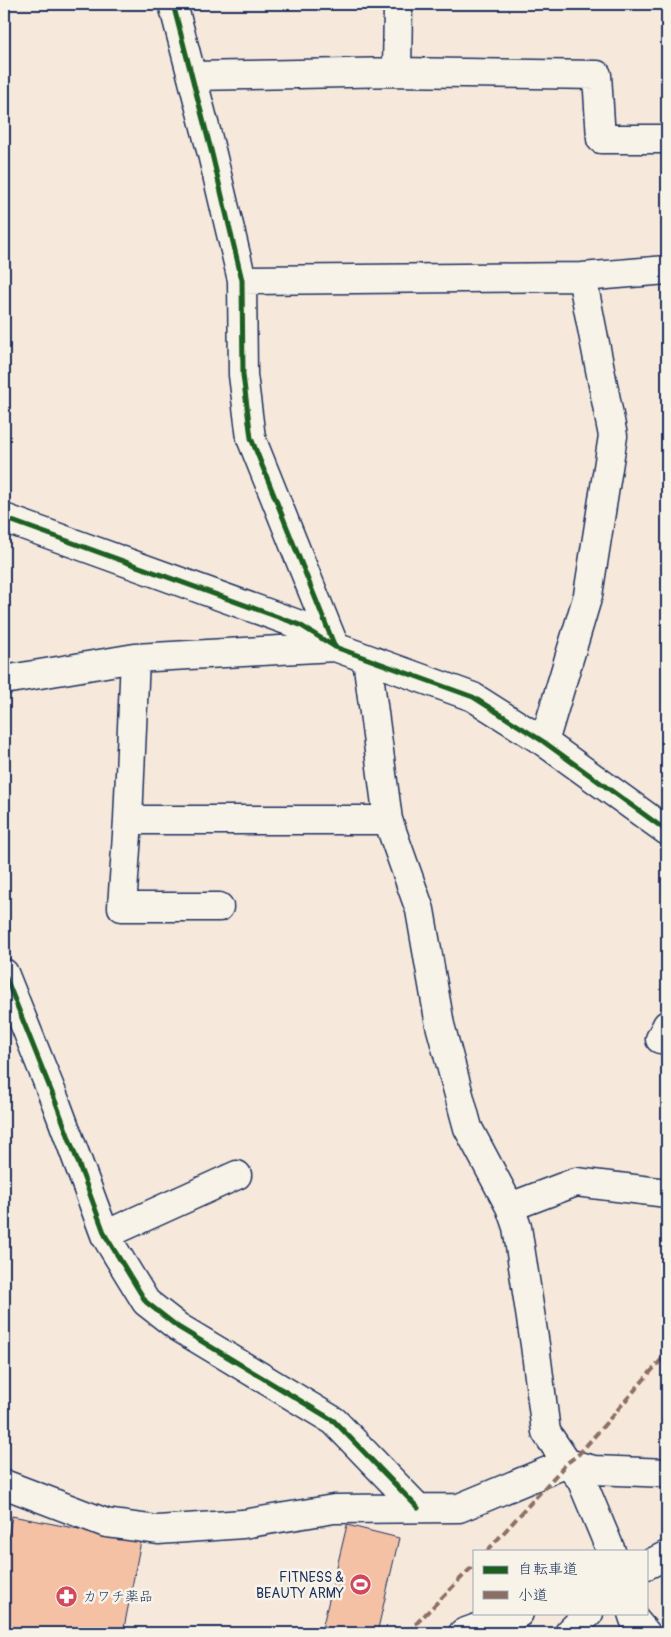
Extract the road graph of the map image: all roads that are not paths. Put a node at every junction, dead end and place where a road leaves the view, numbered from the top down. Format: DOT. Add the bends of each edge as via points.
graph roads {
  1 [pos="173,4"];
  2 [pos="398,4"];
  3 [pos="397,72"];
  4 [pos="192,76"];
  5 [pos="667,139"];
  6 [pos="667,270"];
  7 [pos="582,277"];
  8 [pos="242,280"];
  9 [pos="4,518"];
  10 [pos="335,647"];
  11 [pos="136,658"];
  12 [pos="368,659"];
  13 [pos="4,680"];
  14 [pos="544,742"];
  15 [pos="128,820"];
  16 [pos="388,820"];
  17 [pos="667,831"];
  18 [pos="219,907"];
  19 [pos="4,973"];
  20 [pos="237,1175"];
  21 [pos="667,1194"];
  22 [pos="510,1207"];
  23 [pos="104,1235"];
  24 [pos="567,1463"];
  25 [pos="667,1474"];
  26 [pos="4,1484"];
  27 [pos="418,1508"];
  28 [pos="611,1550"];
  29 [pos="667,1555"];
  30 [pos="648,1564"];
  31 [pos="516,1614"];
  32 [pos="588,1614"];
  33 [pos="632,1614"];
  34 [pos="463,1633"];
  35 [pos="568,1633"];
  36 [pos="646,1633"];
  1 -- 4 [label="street"];
  2 -- 3 [label="street"];
  3 -- 4 [label="street"];
  3 -- 5 [label="street" via="596,75 601,138"];
  4 -- 8 [label="street"];
  6 -- 7 [label="street"];
  7 -- 8 [label="street"];
  7 -- 14 [label="street" via="613,436 588,595"];
  8 -- 10 [label="street" via="243,375 251,438"];
  9 -- 10 [label="street" via="300,625"];
  10 -- 11 [label="street"];
  10 -- 12 [label="street"];
  11 -- 13 [label="street"];
  11 -- 15 [label="street"];
  12 -- 14 [label="street" via="473,698"];
  12 -- 16 [label="street"];
  14 -- 17 [label="street"];
  15 -- 16 [label="street"];
  15 -- 18 [label="street" via="122,907"];
  16 -- 22 [label="street" via="420,910 440,1025 468,1128"];
  19 -- 23 [label="street"];
  20 -- 23 [label="street"];
  21 -- 22 [label="street" via="576,1182"];
  22 -- 24 [label="street" via="517,1227 546,1432"];
  23 -- 27 [label="street" via="146,1302 178,1327 334,1421"];
  24 -- 25 [label="street" via="594,1470"];
  24 -- 27 [label="street" via="459,1508"];
  24 -- 28 [label="street" via="581,1479"];
  26 -- 27 [label="street" via="106,1523 158,1530 243,1524 334,1509"];
  29 -- 30 [label="street"];
  31 -- 34 [label="street"];
  32 -- 35 [label="street"];
  33 -- 36 [label="street"];
}
